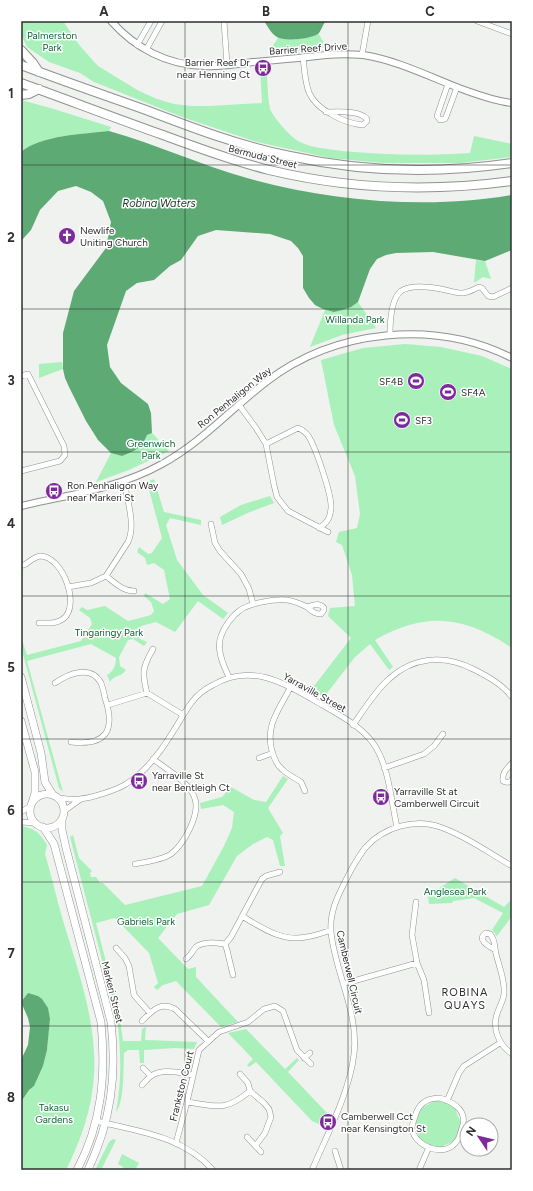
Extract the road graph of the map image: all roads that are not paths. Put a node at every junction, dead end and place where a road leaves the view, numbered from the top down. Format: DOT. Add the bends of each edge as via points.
graph roads {
  1 [pos="111,21"];
  2 [pos="151,21"];
  3 [pos="162,21"];
  4 [pos="224,21"];
  5 [pos="368,21"];
  6 [pos="477,21"];
  7 [pos="512,34"];
  8 [pos="137,45"];
  9 [pos="21,50"];
  10 [pos="146,50"];
  11 [pos="362,55"];
  12 [pos="303,57"];
  13 [pos="21,65"];
  14 [pos="227,65"];
  15 [pos="38,72"];
  16 [pos="21,83"];
  17 [pos="448,84"];
  18 [pos="457,87"];
  19 [pos="38,89"];
  20 [pos="21,95"];
  21 [pos="512,103"];
  22 [pos="326,112"];
  23 [pos="512,163"];
  24 [pos="512,181"];
  25 [pos="512,288"];
  26 [pos="390,335"];
  27 [pos="512,358"];
  28 [pos="21,376"];
  29 [pos="238,405"];
  30 [pos="266,444"];
  31 [pos="21,471"];
  32 [pos="124,482"];
  33 [pos="21,506"];
  34 [pos="211,524"];
  35 [pos="319,528"];
  36 [pos="328,532"];
  37 [pos="24,565"];
  38 [pos="106,576"];
  39 [pos="68,588"];
  40 [pos="134,591"];
  41 [pos="253,604"];
  42 [pos="307,607"];
  43 [pos="39,623"];
  44 [pos="153,649"];
  45 [pos="21,677"];
  46 [pos="229,678"];
  47 [pos="55,683"];
  48 [pos="290,688"];
  49 [pos="147,693"];
  50 [pos="512,697"];
  51 [pos="108,705"];
  52 [pos="183,715"];
  53 [pos="21,721"];
  54 [pos="353,725"];
  55 [pos="443,734"];
  56 [pos="71,742"];
  57 [pos="272,753"];
  58 [pos="259,758"];
  59 [pos="153,759"];
  60 [pos="512,765"];
  61 [pos="384,768"];
  62 [pos="512,779"];
  63 [pos="305,791"];
  64 [pos="56,797"];
  65 [pos="81,799"];
  66 [pos="32,805"];
  67 [pos="64,811"];
  68 [pos="21,812"];
  69 [pos="62,819"];
  70 [pos="21,822"];
  71 [pos="36,823"];
  72 [pos="43,827"];
  73 [pos="396,827"];
  74 [pos="135,864"];
  75 [pos="512,866"];
  76 [pos="280,872"];
  77 [pos="416,902"];
  78 [pos="242,916"];
  79 [pos="331,930"];
  80 [pos="225,944"];
  81 [pos="116,948"];
  82 [pos="494,949"];
  83 [pos="186,959"];
  84 [pos="417,963"];
  85 [pos="233,975"];
  86 [pos="343,984"];
  87 [pos="150,1013"];
  88 [pos="429,1013"];
  89 [pos="142,1021"];
  90 [pos="208,1041"];
  91 [pos="500,1044"];
  92 [pos="310,1053"];
  93 [pos="512,1054"];
  94 [pos="304,1058"];
  95 [pos="311,1064"];
  96 [pos="143,1068"];
  97 [pos="240,1074"];
  98 [pos="193,1075"];
  99 [pos="151,1076"];
  100 [pos="142,1085"];
  101 [pos="250,1091"];
  102 [pos="447,1101"];
  103 [pos="187,1102"];
  104 [pos="96,1121"];
  105 [pos="106,1123"];
  106 [pos="247,1137"];
  107 [pos="176,1143"];
  108 [pos="256,1145"];
  109 [pos="429,1147"];
  110 [pos="261,1152"];
  111 [pos="335,1152"];
  112 [pos="77,1170"];
  113 [pos="88,1170"];
  114 [pos="213,1170"];
  115 [pos="312,1170"];
  116 [pos="340,1170"];
  117 [pos="419,1170"];
  1 -- 8 [label="street, Barrier Reef Drive"];
  2 -- 8 [label="street"];
  3 -- 10 [label="street"];
  4 -- 14 [label="street"];
  5 -- 11 [label="street"];
  6 -- 7 [label="street"];
  8 -- 10 [label="street, Barrier Reef Drive"];
  9 -- 15 [label="main road" via="34,63"];
  10 -- 14 [label="street, Barrier Reef Drive" via="165,59 186,64"];
  11 -- 12 [label="street, Barrier Reef Drive"];
  11 -- 17 [label="street, Barrier Reef Drive"];
  12 -- 14 [label="street, Barrier Reef Drive"];
  12 -- 22 [label="street" via="308,92 314,102"];
  13 -- 15 [label="main road, Bermuda Street"];
  15 -- 23 [label="main road, Bermuda Street" via="221,138 304,159 365,168 405,170 452,169"];
  16 -- 19 [label="main road, Bermuda Street"];
  17 -- 18 [label="street, Barrier Reef Drive"];
  17 -- 18 [label="street" via="437,114 440,120 445,119"];
  18 -- 21 [label="street, Barrier Reef Drive" via="489,99"];
  19 -- 20 [label="main road"];
  19 -- 24 [label="main road, Bermuda Street" via="228,158 309,178 346,184 404,188 469,186"];
  22 -- 22 [label="street" via="347,112 363,116 366,121 364,125 345,121"];
  25 -- 26 [label="street" via="493,297 488,296 479,287 462,293 441,289 408,288 402,291 396,300"];
  26 -- 27 [label="street, Ron Penhaligon Way" via="446,337 482,346"];
  26 -- 29 [label="street, Ron Penhaligon Way" via="345,343 310,356 268,380"];
  28 -- 31 [label="street" via="28,374 64,446 65,455 60,461"];
  29 -- 30 [label="street"];
  29 -- 32 [label="street, Ron Penhaligon Way" via="181,453"];
  30 -- 35 [label="street" via="277,497 288,511"];
  30 -- 35 [label="street" via="298,428 304,430 310,438 331,502 326,523"];
  32 -- 33 [label="street, Ron Penhaligon Way"];
  32 -- 38 [label="street" via="132,532"];
  34 -- 41 [label="street" via="215,543 242,574"];
  35 -- 36 [label="street"];
  37 -- 39 [label="street" via="37,557 46,558 59,566"];
  38 -- 39 [label="street" via="91,583"];
  38 -- 40 [label="street" via="126,590"];
  39 -- 43 [label="street" via="70,608 65,618 50,624"];
  41 -- 42 [label="street" via="286,600"];
  41 -- 46 [label="street" via="239,611 231,619 221,636 223,664"];
  44 -- 49 [label="street" via="146,660 143,676"];
  45 -- 64 [label="main road" via="41,753 45,782"];
  46 -- 48 [label="street, Yarraville Street" via="260,675"];
  46 -- 52 [label="street, Yarraville Street" via="204,690 192,701"];
  47 -- 51 [label="street" via="74,673 91,674 101,683"];
  48 -- 54 [label="street, Yarraville Street" via="308,696"];
  48 -- 57 [label="street" via="271,725 269,738"];
  49 -- 51 [label="street"];
  49 -- 52 [label="street"];
  50 -- 54 [label="street" via="500,684 461,663 422,660 402,669 387,680"];
  51 -- 56 [label="street" via="110,723 102,738 83,743"];
  52 -- 59 [label="street, Yarraville Street"];
  53 -- 66 [label="main road" via="35,772"];
  54 -- 61 [label="street, Yarraville Street" via="372,742 381,756"];
  55 -- 61 [label="street" via="424,754"];
  57 -- 58 [label="street"];
  57 -- 63 [label="street" via="279,767 301,782"];
  59 -- 65 [label="street, Yarraville Street" via="127,784"];
  59 -- 74 [label="street" via="189,788 195,799 196,810 183,841 170,854"];
  60 -- 62 [label="street" via="505,771 503,781 506,783"];
  61 -- 73 [label="street, Yarraville Street"];
  64 -- 65 [label="street, Yarraville Street"];
  64 -- 66 [label="main road" via="44,794 35,799"];
  64 -- 67 [label="main road" via="63,804"];
  65 -- 67 [label="street"];
  66 -- 68 [label="street"];
  66 -- 71 [label="main road" via="31,816"];
  67 -- 69 [label="main road"];
  69 -- 72 [label="main road" via="54,826"];
  69 -- 105 [label="main road, Markeri Street" via="66,848 111,1022 113,1077"];
  70 -- 71 [label="street"];
  71 -- 72 [label="main road"];
  72 -- 104 [label="main road, Markeri Street" via="54,844 101,1022 104,1065"];
  73 -- 75 [label="street, Camberwell Circuit" via="417,824 440,827"];
  73 -- 79 [label="street, Camberwell Circuit" via="379,836 359,856 334,904"];
  76 -- 78 [label="street" via="262,879"];
  77 -- 84 [label="street" via="412,935"];
  78 -- 79 [label="street" via="283,937 305,938"];
  78 -- 80 [label="street"];
  79 -- 86 [label="street, Camberwell Circuit"];
  80 -- 83 [label="street" via="215,942 199,946"];
  80 -- 85 [label="street"];
  81 -- 87 [label="street" via="129,966 134,995"];
  82 -- 91 [label="street" via="504,986 504,995 495,1021"];
  84 -- 86 [label="street"];
  84 -- 88 [label="street" via="424,980"];
  86 -- 115 [label="street, Camberwell Circuit" via="353,1022 354,1054 348,1083"];
  87 -- 89 [label="street"];
  87 -- 90 [label="street" via="161,1006 171,1006"];
  90 -- 94 [label="street, Frankston Court" via="219,1032 248,1022 264,1009 276,1006 283,1011 292,1041"];
  90 -- 98 [label="street, Frankston Court" via="199,1050"];
  91 -- 93 [label="street"];
  91 -- 102 [label="street" via="464,1066"];
  92 -- 94 [label="street"];
  94 -- 95 [label="street, Frankston Court"];
  96 -- 99 [label="street"];
  97 -- 101 [label="street" via="248,1083"];
  98 -- 99 [label="street" via="159,1072"];
  98 -- 103 [label="street, Frankston Court"];
  99 -- 100 [label="street"];
  101 -- 103 [label="street" via="227,1106"];
  101 -- 108 [label="street" via="269,1109 271,1117"];
  102 -- 109 [label="street" via="436,1098 428,1100 419,1108 414,1120 412,1128 416,1138"];
  102 -- 109 [label="street" via="459,1108 463,1115 464,1123 460,1134 452,1146 440,1150"];
  103 -- 107 [label="street, Frankston Court"];
  104 -- 105 [label="street"];
  104 -- 112 [label="main road, Markeri Street"];
  105 -- 107 [label="street"];
  105 -- 113 [label="main road, Markeri Street"];
  106 -- 108 [label="street"];
  107 -- 114 [label="street" via="196,1154"];
  108 -- 110 [label="street"];
  109 -- 117 [label="street"];
  111 -- 116 [label="street"];
}
